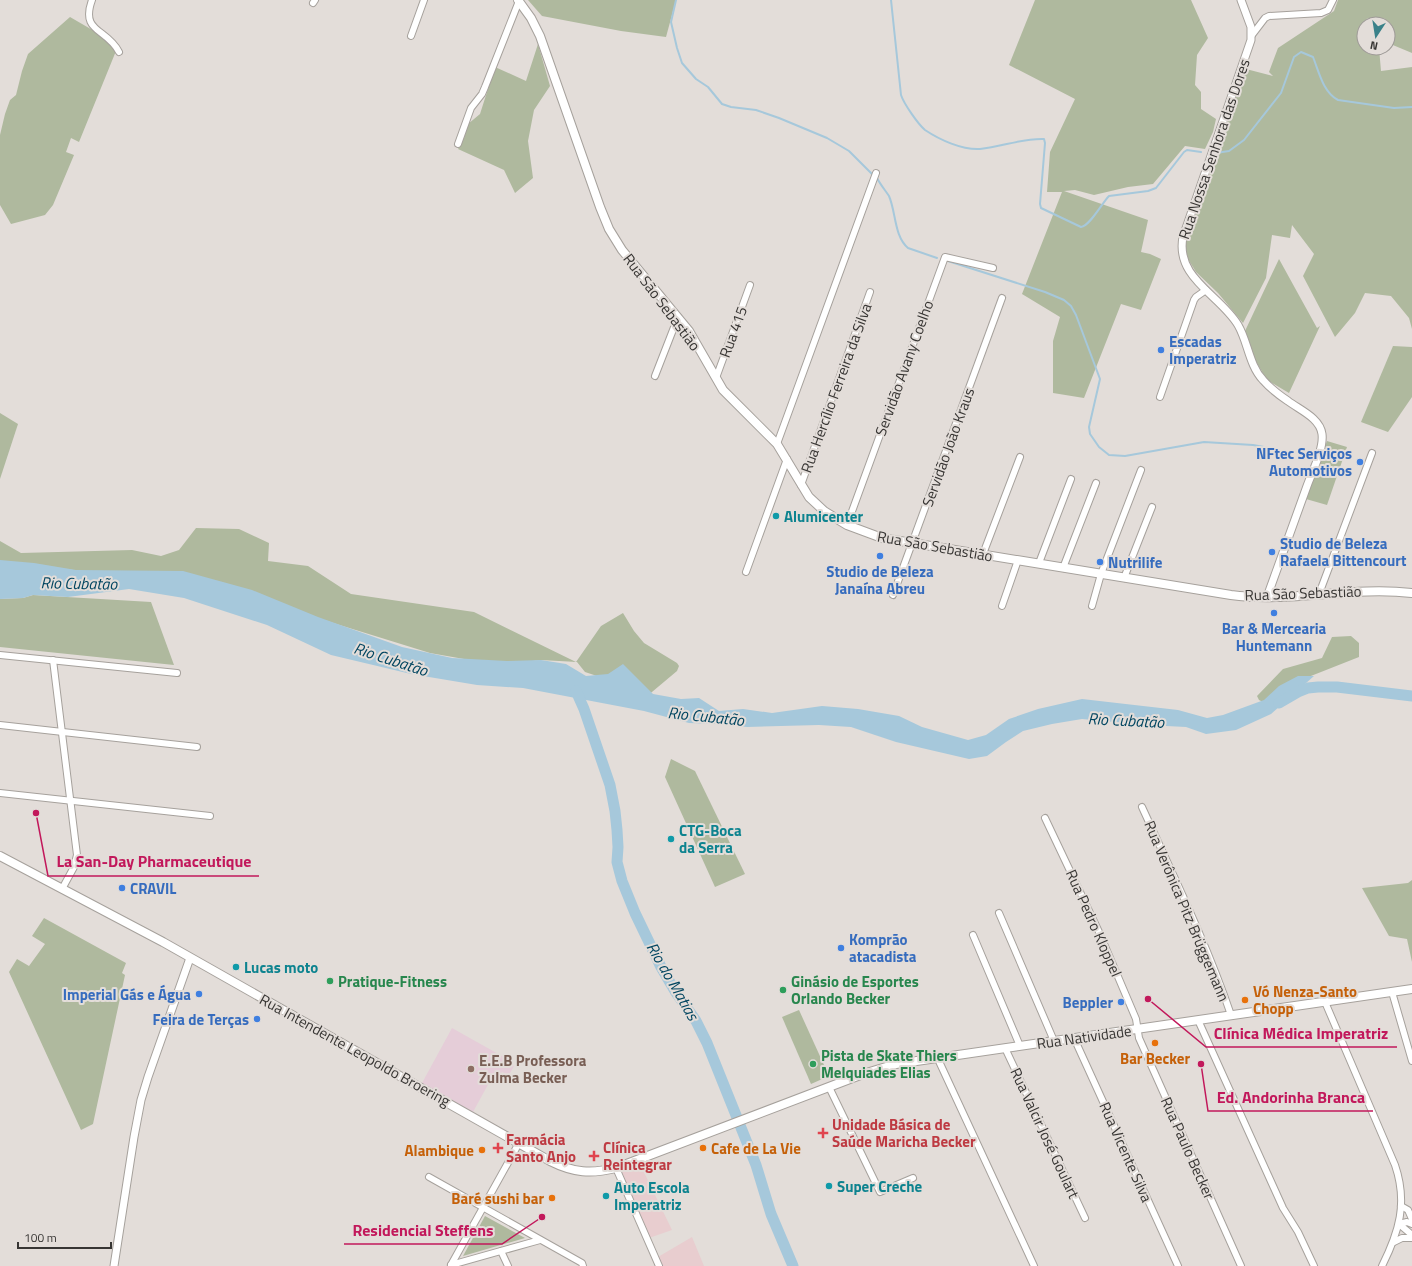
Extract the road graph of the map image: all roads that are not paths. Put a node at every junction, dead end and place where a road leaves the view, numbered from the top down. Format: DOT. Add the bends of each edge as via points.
graph roads {
  1 [pos="92,0"];
  2 [pos="424,0"];
  3 [pos="1241,0"];
  4 [pos="1333,0"];
  5 [pos="519,1"];
  6 [pos="1252,35"];
  7 [pos="411,36"];
  8 [pos="119,52"];
  9 [pos="458,144"];
  10 [pos="876,173"];
  11 [pos="993,268"];
  12 [pos="750,285"];
  13 [pos="1206,290"];
  14 [pos="870,292"];
  15 [pos="1002,298"];
  16 [pos="678,317"];
  17 [pos="655,376"];
  18 [pos="716,378"];
  19 [pos="1160,397"];
  20 [pos="777,444"];
  21 [pos="1372,453"];
  22 [pos="1020,457"];
  23 [pos="787,459"];
  24 [pos="1141,470"];
  25 [pos="1071,479"];
  26 [pos="1096,483"];
  27 [pos="801,485"];
  28 [pos="1152,507"];
  29 [pos="847,525"];
  30 [pos="913,544"];
  31 [pos="983,554"];
  32 [pos="1018,560"];
  33 [pos="1039,564"];
  34 [pos="1063,568"];
  35 [pos="746,572"];
  36 [pos="1100,574"];
  37 [pos="1124,578"];
  38 [pos="1412,593"];
  39 [pos="1319,594"];
  40 [pos="893,595"];
  41 [pos="1267,597"];
  42 [pos="1002,606"];
  43 [pos="1092,606"];
  44 [pos="0,655"];
  45 [pos="53,660"];
  46 [pos="177,673"];
  47 [pos="0,725"];
  48 [pos="62,732"];
  49 [pos="198,747"];
  50 [pos="0,792"];
  51 [pos="70,800"];
  52 [pos="1142,806"];
  53 [pos="210,816"];
  54 [pos="1045,818"];
  55 [pos="0,856"];
  56 [pos="62,889"];
  57 [pos="999,913"];
  58 [pos="973,935"];
  59 [pos="190,958"];
  60 [pos="1412,989"];
  61 [pos="1392,992"];
  62 [pos="1325,1002"];
  63 [pos="1231,1015"];
  64 [pos="1198,1020"];
  65 [pos="1138,1029"];
  66 [pos="1074,1038"];
  67 [pos="1054,1041"];
  68 [pos="1020,1046"];
  69 [pos="1005,1048"];
  70 [pos="937,1057"];
  71 [pos="1412,1061"];
  72 [pos="829,1086"];
  73 [pos="762,1112"];
  74 [pos="518,1143"];
  75 [pos="616,1168"];
  76 [pos="429,1177"];
  77 [pos="913,1178"];
  78 [pos="1402,1206"];
  79 [pos="483,1208"];
  80 [pos="1085,1218"];
  81 [pos="1412,1219"];
  82 [pos="1399,1224"];
  83 [pos="1412,1224"];
  84 [pos="1412,1237"];
  85 [pos="540,1240"];
  86 [pos="1394,1242"];
  87 [pos="501,1251"];
  88 [pos="450,1265"];
  89 [pos="114,1266"];
  90 [pos="508,1266"];
  91 [pos="583,1266"];
  92 [pos="659,1266"];
  93 [pos="1034,1266"];
  94 [pos="1178,1266"];
  95 [pos="1241,1266"];
  96 [pos="1314,1266"];
  97 [pos="1382,1266"];
  1 -- 8 [label="street" via="90,22 112,41"];
  2 -- 7 [label="street"];
  3 -- 6 [label="street, Rua Nossa Senhora das Dores"];
  4 -- 6 [label="street" via="1328,10 1321,14 1269,16"];
  5 -- 9 [label="street" via="485,87 471,108"];
  5 -- 16 [label="main road, Rua São Sebastião" via="536,26 544,45 609,228 625,253"];
  6 -- 13 [label="street, Rua Nossa Senhora das Dores" via="1182,242 1181,252 1185,265"];
  10 -- 20 [label="street"];
  11 -- 29 [label="street, Servidão Avany Coelho" via="945,257"];
  12 -- 18 [label="street, Rua 415"];
  13 -- 19 [label="street" via="1194,300"];
  13 -- 41 [label="street, Rua Nossa Senhora das Dores" via="1227,310 1238,326 1259,376 1276,392 1314,419 1322,432 1321,446 1314,468"];
  14 -- 27 [label="street, Rua Hercílio Ferreira da Silva"];
  15 -- 30 [label="street, Servidão João Kraus"];
  16 -- 17 [label="street"];
  16 -- 18 [label="main road, Rua São Sebastião"];
  18 -- 20 [label="main road, Rua São Sebastião" via="734,401"];
  20 -- 23 [label="main road, Rua São Sebastião"];
  21 -- 39 [label="street"];
  22 -- 31 [label="street"];
  23 -- 27 [label="main road, Rua São Sebastião"];
  23 -- 35 [label="street"];
  24 -- 36 [label="street"];
  25 -- 33 [label="street"];
  26 -- 34 [label="street"];
  27 -- 29 [label="main road, Rua São Sebastião" via="816,504"];
  28 -- 37 [label="street"];
  29 -- 30 [label="main road, Rua São Sebastião" via="882,538"];
  30 -- 31 [label="main road, Rua São Sebastião"];
  30 -- 40 [label="street, Servidão João Kraus"];
  31 -- 32 [label="main road, Rua São Sebastião"];
  32 -- 33 [label="main road, Rua São Sebastião"];
  32 -- 42 [label="street"];
  33 -- 34 [label="main road, Rua São Sebastião"];
  34 -- 36 [label="main road, Rua São Sebastião"];
  36 -- 37 [label="main road, Rua São Sebastião"];
  36 -- 43 [label="street"];
  37 -- 41 [label="main road, Rua São Sebastião" via="1231,595"];
  38 -- 39 [label="main road, Rua São Sebastião" via="1377,590"];
  39 -- 41 [label="main road, Rua São Sebastião"];
  44 -- 45 [label="street"];
  45 -- 46 [label="street"];
  45 -- 48 [label="street"];
  47 -- 48 [label="street"];
  48 -- 49 [label="street"];
  48 -- 51 [label="street"];
  50 -- 51 [label="street"];
  51 -- 53 [label="street"];
  51 -- 56 [label="street" via="77,855"];
  52 -- 63 [label="street, Rua Verônica Pitz Brüggemann" via="1191,914"];
  54 -- 65 [label="street, Rua Pedro Kloppel" via="1099,932 1136,1018"];
  55 -- 56 [label="main road, Rua Intendente Leopoldo Broering"];
  56 -- 59 [label="main road, Rua Intendente Leopoldo Broering"];
  57 -- 67 [label="street"];
  58 -- 68 [label="street"];
  59 -- 74 [label="main road, Rua Intendente Leopoldo Broering"];
  59 -- 89 [label="street" via="141,1100"];
  60 -- 61 [label="main road, Rua Natividade"];
  61 -- 62 [label="main road, Rua Natividade"];
  61 -- 71 [label="street"];
  62 -- 63 [label="main road, Rua Natividade"];
  62 -- 78 [label="street" via="1397,1170"];
  63 -- 64 [label="main road, Rua Natividade"];
  64 -- 65 [label="main road, Rua Natividade"];
  64 -- 96 [label="street" via="1279,1199"];
  65 -- 66 [label="main road, Rua Natividade"];
  65 -- 95 [label="street, Rua Paulo Becker" via="1139,1038"];
  66 -- 67 [label="main road, Rua Natividade"];
  66 -- 94 [label="street, Rua Vicente Silva"];
  67 -- 68 [label="main road, Rua Natividade"];
  68 -- 69 [label="main road, Rua Natividade"];
  69 -- 70 [label="main road, Rua Natividade"];
  69 -- 80 [label="street, Rua Valcir José Goulart"];
  70 -- 72 [label="main road, Rua Natividade" via="880,1068"];
  70 -- 93 [label="street"];
  72 -- 73 [label="main road, Rua Natividade"];
  72 -- 77 [label="street" via="880,1192"];
  73 -- 75 [label="main road, Rua Intendente Leopoldo Broering"];
  74 -- 75 [label="main road, Rua Intendente Leopoldo Broering" via="557,1164 575,1170 592,1172"];
  74 -- 79 [label="street"];
  75 -- 92 [label="street"];
  76 -- 79 [label="street"];
  78 -- 81 [label="street" via="1408,1210"];
  78 -- 82 [label="street"];
  79 -- 85 [label="street"];
  79 -- 88 [label="street"];
  82 -- 83 [label="street"];
  82 -- 84 [label="street"];
  82 -- 86 [label="street"];
  84 -- 86 [label="street"];
  85 -- 87 [label="street"];
  85 -- 91 [label="street"];
  86 -- 97 [label="street"];
  87 -- 88 [label="street"];
  87 -- 90 [label="street"];
}
